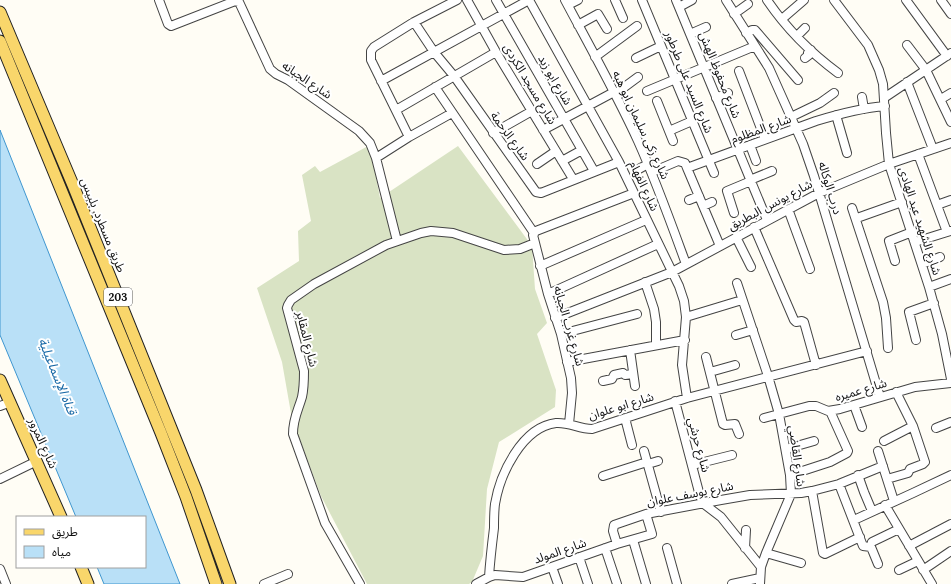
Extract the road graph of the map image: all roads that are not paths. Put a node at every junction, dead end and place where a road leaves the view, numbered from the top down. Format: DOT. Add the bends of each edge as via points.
graph roads {
  1 [pos="159,0"];
  2 [pos="457,0"];
  3 [pos="467,0"];
  4 [pos="496,0"];
  5 [pos="529,0"];
  6 [pos="578,0"];
  7 [pos="615,0"];
  8 [pos="642,0"];
  9 [pos="692,0"];
  10 [pos="726,0"];
  11 [pos="768,0"];
  12 [pos="804,0"];
  13 [pos="834,0"];
  14 [pos="906,0"];
  15 [pos="940,0"];
  16 [pos="566,3"];
  17 [pos="677,3"];
  18 [pos="748,4"];
  19 [pos="0,12"];
  20 [pos="503,14"];
  21 [pos="734,14"];
  22 [pos="951,14"];
  23 [pos="623,18"];
  24 [pos="782,19"];
  25 [pos="414,22"];
  26 [pos="578,25"];
  27 [pos="481,26"];
  28 [pos="637,26"];
  29 [pos="706,27"];
  30 [pos="805,28"];
  31 [pos="607,29"];
  32 [pos="746,33"];
  33 [pos="690,34"];
  34 [pos="797,36"];
  35 [pos="0,41"];
  36 [pos="907,45"];
  37 [pos="661,46"];
  38 [pos="755,46"];
  39 [pos="811,50"];
  40 [pos="434,52"];
  41 [pos="496,52"];
  42 [pos="949,54"];
  43 [pos="595,57"];
  44 [pos="636,58"];
  45 [pos="805,58"];
  46 [pos="704,67"];
  47 [pos="926,70"];
  48 [pos="739,71"];
  49 [pos="838,72"];
  50 [pos="454,76"];
  51 [pos="638,77"];
  52 [pos="675,80"];
  53 [pos="798,80"];
  54 [pos="381,81"];
  55 [pos="908,82"];
  56 [pos="435,88"];
  57 [pos="647,91"];
  58 [pos="614,93"];
  59 [pos="728,93"];
  60 [pos="834,93"];
  61 [pos="951,93"];
  62 [pos="862,97"];
  63 [pos="716,98"];
  64 [pos="884,98"];
  65 [pos="941,99"];
  66 [pos="657,101"];
  67 [pos="588,106"];
  68 [pos="885,106"];
  69 [pos="864,109"];
  70 [pos="396,110"];
  71 [pos="532,111"];
  72 [pos="452,113"];
  73 [pos="836,115"];
  74 [pos="791,117"];
  75 [pos="564,119"];
  76 [pos="692,121"];
  77 [pos="951,122"];
  78 [pos="796,129"];
  79 [pos="543,130"];
  80 [pos="669,131"];
  81 [pos="493,133"];
  82 [pos="409,137"];
  83 [pos="765,139"];
  84 [pos="673,141"];
  85 [pos="951,144"];
  86 [pos="750,145"];
  87 [pos="933,149"];
  88 [pos="582,150"];
  89 [pos="737,150"];
  90 [pos="556,151"];
  91 [pos="847,153"];
  92 [pos="918,154"];
  93 [pos="376,158"];
  94 [pos="756,160"];
  95 [pos="562,161"];
  96 [pos="708,161"];
  97 [pos="619,162"];
  98 [pos="536,164"];
  99 [pos="648,164"];
  100 [pos="889,164"];
  101 [pos="687,168"];
  102 [pos="637,170"];
  103 [pos="594,171"];
  104 [pos="772,171"];
  105 [pos="652,172"];
  106 [pos="714,173"];
  107 [pos="573,179"];
  108 [pos="750,180"];
  109 [pos="634,193"];
  110 [pos="819,193"];
  111 [pos="699,196"];
  112 [pos="689,200"];
  113 [pos="951,200"];
  114 [pos="712,202"];
  115 [pos="902,202"];
  116 [pos="936,205"];
  117 [pos="703,206"];
  118 [pos="852,208"];
  119 [pos="788,209"];
  120 [pos="734,213"];
  121 [pos="857,218"];
  122 [pos="646,220"];
  123 [pos="767,220"];
  124 [pos="754,227"];
  125 [pos="912,232"];
  126 [pos="949,232"];
  127 [pos="534,237"];
  128 [pos="736,237"];
  129 [pos="397,241"];
  130 [pos="915,242"];
  131 [pos="658,244"];
  132 [pos="720,246"];
  133 [pos="940,257"];
  134 [pos="895,261"];
  135 [pos="686,264"];
  136 [pos="922,264"];
  137 [pos="540,266"];
  138 [pos="751,267"];
  139 [pos="810,269"];
  140 [pos="672,272"];
  141 [pos="951,279"];
  142 [pos="645,282"];
  143 [pos="737,283"];
  144 [pos="929,287"];
  145 [pos="548,294"];
  146 [pos="742,300"];
  147 [pos="934,303"];
  148 [pos="637,314"];
  149 [pos="686,317"];
  150 [pos="555,318"];
  151 [pos="753,330"];
  152 [pos="951,332"];
  153 [pos="561,334"];
  154 [pos="942,334"];
  155 [pos="736,335"];
  156 [pos="685,340"];
  157 [pos="916,340"];
  158 [pos="656,345"];
  159 [pos="888,348"];
  160 [pos="630,350"];
  161 [pos="867,351"];
  162 [pos="706,357"];
  163 [pos="567,362"];
  164 [pos="816,364"];
  165 [pos="735,365"];
  166 [pos="710,372"];
  167 [pos="633,374"];
  168 [pos="768,376"];
  169 [pos="951,378"];
  170 [pos="0,380"];
  171 [pos="603,381"];
  172 [pos="951,383"];
  173 [pos="635,386"];
  174 [pos="714,390"];
  175 [pos="896,392"];
  176 [pos="880,396"];
  177 [pos="687,398"];
  178 [pos="674,401"];
  179 [pos="10,402"];
  180 [pos="854,405"];
  181 [pos="0,406"];
  182 [pos="830,411"];
  183 [pos="779,414"];
  184 [pos="625,418"];
  185 [pos="764,418"];
  186 [pos="951,422"];
  187 [pos="569,424"];
  188 [pos="913,426"];
  189 [pos="862,427"];
  190 [pos="936,428"];
  191 [pos="739,434"];
  192 [pos="814,441"];
  193 [pos="884,441"];
  194 [pos="632,445"];
  195 [pos="786,449"];
  196 [pos="644,451"];
  197 [pos="878,451"];
  198 [pos="732,455"];
  199 [pos="37,460"];
  200 [pos="658,461"];
  201 [pos="647,463"];
  202 [pos="692,465"];
  203 [pos="883,466"];
  204 [pos="951,474"];
  205 [pos="790,475"];
  206 [pos="603,476"];
  207 [pos="857,476"];
  208 [pos="0,479"];
  209 [pos="887,479"];
  210 [pos="838,484"];
  211 [pos="812,491"];
  212 [pos="791,494"];
  213 [pos="894,501"];
  214 [pos="704,504"];
  215 [pos="885,505"];
  216 [pos="872,511"];
  217 [pos="661,512"];
  218 [pos="646,514"];
  219 [pos="61,516"];
  220 [pos="854,520"];
  221 [pos="951,524"];
  222 [pos="899,529"];
  223 [pos="746,530"];
  224 [pos="860,537"];
  225 [pos="633,540"];
  226 [pos="872,542"];
  227 [pos="617,544"];
  228 [pos="909,546"];
  229 [pos="605,548"];
  230 [pos="667,548"];
  231 [pos="745,548"];
  232 [pos="951,551"];
  233 [pos="766,553"];
  234 [pos="579,557"];
  235 [pos="918,561"];
  236 [pos="801,562"];
  237 [pos="878,564"];
  238 [pos="552,567"];
  239 [pos="761,567"];
  240 [pos="81,568"];
  241 [pos="0,569"];
  242 [pos="899,570"];
  243 [pos="923,570"];
  244 [pos="288,574"];
  245 [pos="489,577"];
  246 [pos="524,580"];
  247 [pos="760,581"];
  248 [pos="6,584"];
  249 [pos="88,584"];
  250 [pos="216,584"];
  251 [pos="230,584"];
  252 [pos="264,584"];
  253 [pos="360,584"];
  254 [pos="476,584"];
  255 [pos="558,584"];
  256 [pos="588,584"];
  257 [pos="617,584"];
  258 [pos="646,584"];
  259 [pos="677,584"];
  260 [pos="737,584"];
  261 [pos="932,584"];
  1 -- 93 [label="street, شارع الجبانه" via="171,26 235,1 239,2 270,69 359,131 370,143"];
  2 -- 25 [label="street"];
  3 -- 27 [label="street, شارع مسجد الكردى"];
  4 -- 20 [label="street, شارع ابو زيد"];
  5 -- 20 [label="street"];
  5 -- 67 [label="street, شارع الفهام"];
  6 -- 16 [label="street"];
  7 -- 23 [label="street"];
  8 -- 37 [label="street, شارع السيد على طرطور"];
  9 -- 17 [label="street"];
  10 -- 21 [label="street, درب الوكاله"];
  11 -- 24 [label="street"];
  12 -- 24 [label="street"];
  13 -- 64 [label="street, شارع الشهيد عبد الهادى" via="874,57 881,77"];
  14 -- 42 [label="street"];
  15 -- 22 [label="street"];
  16 -- 26 [label="street, شارع زكى سليمان ابو هبه"];
  17 -- 33 [label="street, شارع محفوظ الهش"];
  18 -- 21 [label="street"];
  19 -- 251 [label="main road, طريق مسطرد, بلبيس / 203" via="199,497"];
  20 -- 27 [label="street"];
  20 -- 75 [label="street, شارع ابو زيد" via="558,101"];
  21 -- 32 [label="street, درب الوكاله"];
  24 -- 34 [label="street"];
  25 -- 40 [label="street, شارع الرحمة"];
  25 -- 54 [label="street" via="374,46 371,51 371,60"];
  26 -- 31 [label="street" via="598,14"];
  26 -- 43 [label="street, شارع زكى سليمان ابو هبه"];
  27 -- 40 [label="street"];
  27 -- 41 [label="street, شارع مسجد الكردى"];
  28 -- 43 [label="street"];
  29 -- 33 [label="street"];
  30 -- 34 [label="street"];
  32 -- 38 [label="street, درب الوكاله"];
  32 -- 53 [label="street" via="755,30"];
  33 -- 46 [label="street, شارع محفوظ الهش"];
  34 -- 39 [label="street"];
  35 -- 250 [label="main road, طريق مسطرد, بلبيس / 203" via="161,433"];
  36 -- 47 [label="street"];
  37 -- 44 [label="street"];
  37 -- 52 [label="street, شارع السيد على طرطور"];
  38 -- 46 [label="street"];
  38 -- 74 [label="street, درب الوكاله" via="769,68"];
  39 -- 45 [label="street"];
  39 -- 49 [label="street"];
  40 -- 50 [label="street, شارع الرحمة"];
  40 -- 54 [label="street"];
  41 -- 50 [label="street"];
  41 -- 71 [label="street, شارع مسجد الكردى"];
  42 -- 47 [label="street"];
  43 -- 58 [label="street, شارع زكى سليمان ابو هبه"];
  46 -- 52 [label="street"];
  46 -- 63 [label="street, شارع محفوظ الهش"];
  47 -- 55 [label="street"];
  47 -- 65 [label="street"];
  48 -- 83 [label="street"];
  50 -- 56 [label="street"];
  50 -- 81 [label="street, شارع الرحمة"];
  51 -- 58 [label="street"];
  52 -- 57 [label="street"];
  52 -- 76 [label="street, شارع السيد على طرطور"];
  54 -- 70 [label="street"];
  55 -- 64 [label="street"];
  55 -- 87 [label="street"];
  56 -- 70 [label="street"];
  56 -- 72 [label="street, شارع غرب الجبانه"];
  58 -- 67 [label="street"];
  58 -- 99 [label="street, شارع زكى سليمان ابو هبه"];
  59 -- 63 [label="street"];
  60 -- 74 [label="street"];
  61 -- 65 [label="street"];
  62 -- 69 [label="street"];
  63 -- 89 [label="street, شارع محفوظ الهش"];
  64 -- 68 [label="street, شارع الشهيد عبد الهادى"];
  65 -- 77 [label="street"];
  66 -- 80 [label="street"];
  67 -- 75 [label="street"];
  67 -- 97 [label="street, شارع الفهام"];
  68 -- 69 [label="street, شارع المظلوم"];
  68 -- 100 [label="street, شارع الشهيد عبد الهادى"];
  69 -- 73 [label="street, شارع المظلوم"];
  70 -- 82 [label="street"];
  71 -- 79 [label="street, شارع مسجد الكردى"];
  71 -- 81 [label="street"];
  72 -- 82 [label="street"];
  72 -- 127 [label="street, شارع غرب الجبانه"];
  73 -- 78 [label="street, شارع المظلوم"];
  73 -- 91 [label="street"];
  74 -- 78 [label="street, درب الوكاله"];
  75 -- 79 [label="street"];
  75 -- 88 [label="street, شارع ابو زيد"];
  76 -- 80 [label="street"];
  76 -- 96 [label="street, شارع السيد على طرطور"];
  78 -- 83 [label="street, شارع المظلوم"];
  78 -- 110 [label="street, درب الوكاله"];
  79 -- 90 [label="street, شارع مسجد الكردى"];
  80 -- 84 [label="street"];
  81 -- 107 [label="street, شارع الرحمة" via="536,192 541,193"];
  82 -- 93 [label="street"];
  83 -- 86 [label="street, شارع المظلوم"];
  85 -- 87 [label="street, شارع يونس البطريق"];
  86 -- 89 [label="street, شارع المظلوم"];
  86 -- 94 [label="street"];
  87 -- 92 [label="street, شارع يونس البطريق"];
  88 -- 95 [label="street"];
  88 -- 103 [label="street, شارع ابو زيد"];
  89 -- 96 [label="street, شارع المظلوم"];
  89 -- 108 [label="street, شارع محفوظ الهش"];
  90 -- 95 [label="street, شارع مسجد الكردى"];
  90 -- 98 [label="street"];
  92 -- 100 [label="street, شارع يونس البطريق"];
  92 -- 116 [label="street"];
  93 -- 129 [label="street, شارع الجبانه"];
  95 -- 107 [label="street, شارع مسجد الكردى"];
  96 -- 101 [label="street, شارع المظلوم"];
  96 -- 106 [label="street, شارع السيد على طرطور"];
  97 -- 103 [label="street, شارع الرحمة"];
  97 -- 109 [label="street, شارع الفهام"];
  99 -- 102 [label="street"];
  99 -- 105 [label="street, شارع زكى سليمان ابو هبه"];
  100 -- 110 [label="street, شارع يونس البطريق"];
  100 -- 115 [label="street, شارع الشهيد عبد الهادى"];
  101 -- 105 [label="street" via="685,163 678,161"];
  101 -- 111 [label="street"];
  103 -- 107 [label="street, شارع الرحمة"];
  104 -- 108 [label="street"];
  105 -- 135 [label="street, شارع زكى سليمان ابو هبه"];
  108 -- 120 [label="street" via="727,191"];
  108 -- 123 [label="street, شارع محفوظ الهش"];
  109 -- 122 [label="street, شارع الفهام"];
  109 -- 127 [label="street, شارع المقابر" via="536,231"];
  110 -- 119 [label="street, شارع يونس البطريق"];
  110 -- 161 [label="street, درب الوكاله"];
  111 -- 112 [label="street"];
  111 -- 117 [label="street"];
  113 -- 116 [label="street"];
  114 -- 117 [label="street"];
  115 -- 121 [label="street"];
  115 -- 125 [label="street, شارع الشهيد عبد الهادى"];
  116 -- 126 [label="street"];
  117 -- 132 [label="street"];
  118 -- 121 [label="street"];
  119 -- 123 [label="street, شارع يونس البطريق"];
  119 -- 139 [label="street"];
  121 -- 159 [label="street" via="883,302"];
  122 -- 131 [label="street, شارع الفهام"];
  122 -- 137 [label="street"];
  123 -- 124 [label="street, شارع يونس البطريق"];
  124 -- 128 [label="street, شارع يونس البطريق"];
  124 -- 164 [label="street" via="794,320 804,322"];
  125 -- 130 [label="street, شارع الشهيد عبد الهادى"];
  125 -- 134 [label="street" via="889,241"];
  126 -- 130 [label="street"];
  127 -- 129 [label="street, شارع المقابر" via="520,249 504,250 453,233 442,232 421,233"];
  127 -- 137 [label="street, شارع غرب الجبانه"];
  128 -- 132 [label="street, شارع يونس البطريق"];
  128 -- 138 [label="street"];
  129 -- 253 [label="street, شارع المقابر" via="314,284 291,300 287,308 304,371 302,395 293,422 293,434 325,523"];
  130 -- 136 [label="street, شارع الشهيد عبد الهادى"];
  131 -- 140 [label="street, شارع الفهام"];
  131 -- 145 [label="street"];
  132 -- 135 [label="street, شارع يونس البطريق"];
  133 -- 136 [label="street"];
  135 -- 140 [label="street, شارع يونس البطريق"];
  136 -- 144 [label="street, شارع الشهيد عبد الهادى"];
  137 -- 145 [label="street, شارع غرب الجبانه"];
  140 -- 142 [label="street, شارع يونس البطريق"];
  140 -- 149 [label="street, شارع الفهام" via="681,294"];
  141 -- 144 [label="street"];
  142 -- 150 [label="street, شارع يونس البطريق"];
  142 -- 158 [label="street" via="654,309"];
  143 -- 146 [label="street, شارع القاضي"];
  144 -- 147 [label="street, شارع الشهيد عبد الهادى"];
  145 -- 150 [label="street, شارع غرب الجبانه"];
  146 -- 149 [label="street"];
  146 -- 151 [label="street, شارع القاضي"];
  147 -- 154 [label="street, شارع الشهيد عبد الهادى"];
  147 -- 157 [label="street" via="909,312"];
  148 -- 153 [label="street"];
  149 -- 156 [label="street, شارع الفهام"];
  150 -- 153 [label="street, شارع غرب الجبانه"];
  151 -- 155 [label="street"];
  151 -- 168 [label="street, شارع القاضي"];
  152 -- 154 [label="street"];
  153 -- 163 [label="street, شارع غرب الجبانه"];
  154 -- 169 [label="street, شارع الشهيد عبد الهادى"];
  156 -- 158 [label="street"];
  156 -- 177 [label="street, شارع الفهام" via="682,365"];
  158 -- 160 [label="street"];
  160 -- 163 [label="street"];
  160 -- 167 [label="street"];
  161 -- 164 [label="street, شارع ابو علوان"];
  161 -- 176 [label="street, درب الوكاله"];
  162 -- 166 [label="street"];
  163 -- 187 [label="street, شارع غرب الجبانه" via="572,393"];
  164 -- 168 [label="street, شارع ابو علوان"];
  165 -- 166 [label="street"];
  166 -- 174 [label="street"];
  167 -- 171 [label="street" via="614,375 612,379"];
  167 -- 173 [label="street"];
  168 -- 174 [label="street, شارع ابو علوان"];
  168 -- 183 [label="street, شارع القاضي"];
  170 -- 179 [label="main road, شارع المرور"];
  172 -- 175 [label="street, شارع عميره"];
  174 -- 177 [label="street, شارع ابو علوان"];
  174 -- 191 [label="street" via="723,424 734,424"];
  175 -- 176 [label="street, شارع عميره"];
  175 -- 188 [label="street"];
  176 -- 180 [label="street, شارع عميره"];
  177 -- 178 [label="street, شارع ابو علوان"];
  178 -- 184 [label="street, شارع ابو علوان"];
  178 -- 202 [label="street, شارع حرشي"];
  179 -- 181 [label="street"];
  179 -- 199 [label="main road, شارع المرور"];
  180 -- 182 [label="street, شارع عميره"];
  180 -- 189 [label="street"];
  182 -- 183 [label="street, شارع عميره" via="809,406"];
  182 -- 205 [label="street" via="847,453 830,462"];
  183 -- 185 [label="street, شارع عميره"];
  183 -- 195 [label="street, شارع القاضي"];
  184 -- 187 [label="street, شارع ابو علوان" via="592,429"];
  184 -- 194 [label="street"];
  186 -- 190 [label="street"];
  187 -- 245 [label="street, شارع ابو علوان" via="557,423 533,432 511,460 501,481 495,503"];
  188 -- 193 [label="street"];
  188 -- 209 [label="street" via="924,463 910,469 908,473"];
  192 -- 195 [label="street"];
  195 -- 205 [label="street, شارع القاضي"];
  196 -- 201 [label="street"];
  197 -- 203 [label="street"];
  198 -- 202 [label="street"];
  199 -- 208 [label="street"];
  199 -- 219 [label="main road, شارع المرور"];
  200 -- 201 [label="street"];
  201 -- 206 [label="street"];
  201 -- 217 [label="street"];
  202 -- 214 [label="street, شارع حرشي"];
  203 -- 207 [label="street, شارع يوسف علوان"];
  203 -- 209 [label="street"];
  204 -- 213 [label="street"];
  205 -- 212 [label="street, شارع القاضي"];
  207 -- 210 [label="street, شارع يوسف علوان"];
  207 -- 216 [label="street"];
  209 -- 213 [label="street"];
  210 -- 211 [label="street, شارع يوسف علوان"];
  210 -- 220 [label="street"];
  211 -- 212 [label="street, شارع يوسف علوان"];
  211 -- 224 [label="street" via="823,553"];
  212 -- 214 [label="street, شارع يوسف علوان" via="750,496"];
  212 -- 233 [label="street, شارع القاضي"];
  213 -- 215 [label="street"];
  214 -- 217 [label="street, شارع يوسف علوان"];
  214 -- 231 [label="street" via="721,518"];
  215 -- 216 [label="street"];
  215 -- 222 [label="street"];
  216 -- 220 [label="street"];
  217 -- 218 [label="street, شارع يوسف علوان"];
  218 -- 225 [label="street, شارع المولد" via="652,534"];
  218 -- 227 [label="street, شارع يوسف علوان" via="614,526"];
  220 -- 224 [label="street"];
  221 -- 228 [label="street"];
  222 -- 226 [label="street"];
  222 -- 228 [label="street"];
  223 -- 231 [label="street"];
  224 -- 237 [label="street" via="864,546 872,547"];
  225 -- 227 [label="street, شارع المولد"];
  225 -- 258 [label="street"];
  227 -- 229 [label="street, شارع المولد"];
  228 -- 235 [label="street"];
  229 -- 234 [label="street, شارع المولد"];
  229 -- 257 [label="street"];
  230 -- 259 [label="street"];
  231 -- 239 [label="street"];
  232 -- 243 [label="street"];
  233 -- 236 [label="street"];
  233 -- 239 [label="street, شارع القاضي"];
  234 -- 238 [label="street, شارع المولد"];
  234 -- 256 [label="street"];
  235 -- 242 [label="street"];
  235 -- 243 [label="street"];
  238 -- 246 [label="street, شارع المولد"];
  238 -- 255 [label="street"];
  239 -- 247 [label="street, شارع القاضي"];
  240 -- 249 [label="main road"];
  241 -- 248 [label="street"];
  243 -- 261 [label="street"];
  244 -- 252 [label="street"];
  245 -- 246 [label="street, شارع المولد"];
  245 -- 254 [label="street, شارع المولد"];
  247 -- 260 [label="street"];
}
